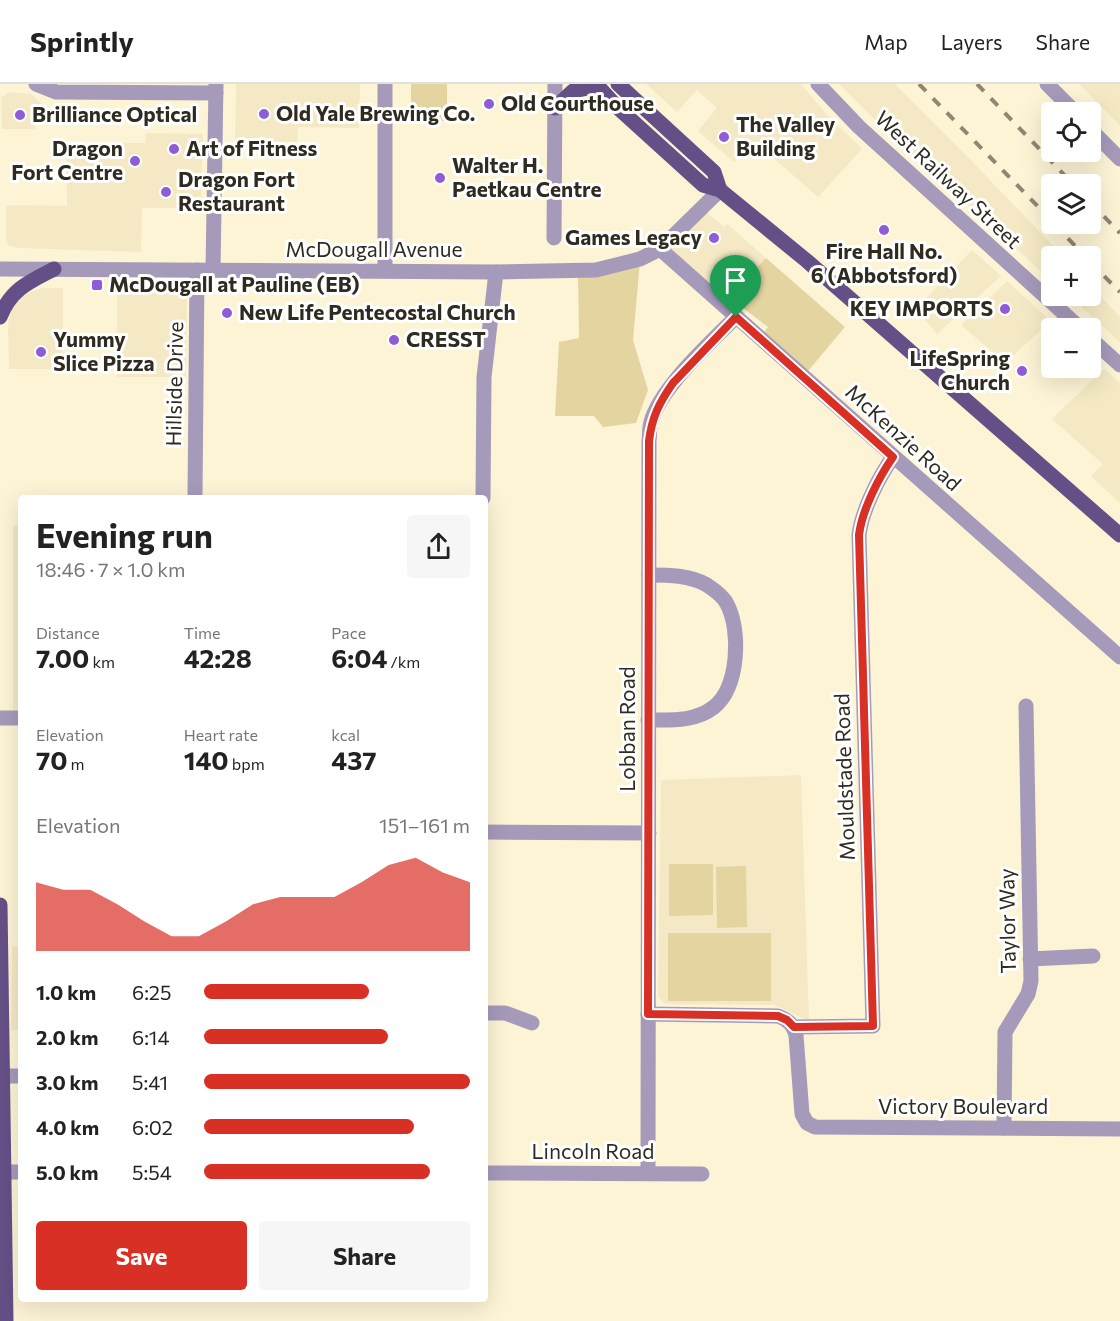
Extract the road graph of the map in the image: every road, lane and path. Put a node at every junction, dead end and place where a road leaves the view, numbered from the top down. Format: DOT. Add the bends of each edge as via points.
graph roads {
  1 [pos="36,84"];
  2 [pos="385,84"];
  3 [pos="555,84"];
  4 [pos="818,84"];
  5 [pos="1047,84"];
  6 [pos="597,85"];
  7 [pos="621,85"];
  8 [pos="216,89"];
  9 [pos="1065,102"];
  10 [pos="555,108"];
  11 [pos="1101,140"];
  12 [pos="1120,159"];
  13 [pos="720,190"];
  14 [pos="554,237"];
  15 [pos="660,249"];
  16 [pos="0,269"];
  17 [pos="54,269"];
  18 [pos="197,270"];
  19 [pos="213,270"];
  20 [pos="385,270"];
  21 [pos="496,272"];
  22 [pos="0,317"];
  23 [pos="736,317"];
  24 [pos="1069,318"];
  25 [pos="1101,348"];
  26 [pos="1120,365"];
  27 [pos="893,457"];
  28 [pos="195,495"];
  29 [pos="483,495"];
  30 [pos="1120,535"];
  31 [pos="649,575"];
  32 [pos="1120,657"];
  33 [pos="1026,706"];
  34 [pos="0,718"];
  35 [pos="18,718"];
  36 [pos="648,720"];
  37 [pos="488,832"];
  38 [pos="649,833"];
  39 [pos="0,905"];
  40 [pos="1094,956"];
  41 [pos="1030,959"];
  42 [pos="488,1013"];
  43 [pos="648,1014"];
  44 [pos="532,1023"];
  45 [pos="794,1027"];
  46 [pos="2,1076"];
  47 [pos="18,1076"];
  48 [pos="1004,1128"];
  49 [pos="1120,1129"];
  50 [pos="4,1172"];
  51 [pos="18,1172"];
  52 [pos="488,1173"];
  53 [pos="648,1173"];
  54 [pos="702,1174"];
  55 [pos="4,1319"];
  1 -- 8 [label="street" via="56,92"];
  2 -- 20 [label="street"];
  3 -- 10 [label="street"];
  4 -- 24 [label="street, West Railway Street" via="866,134"];
  5 -- 9 [label="street"];
  6 -- 10 [label="main road" via="573,91"];
  6 -- 13 [label="main road" via="703,185"];
  7 -- 13 [label="main road" via="714,172"];
  8 -- 19 [label="street"];
  10 -- 14 [label="street"];
  11 -- 12 [label="street"];
  13 -- 15 [label="street, McDougall Avenue"];
  13 -- 30 [label="main road" via="807,261"];
  15 -- 21 [label="street, McDougall Avenue" via="596,270"];
  15 -- 23 [label="street, McKenzie Road"];
  16 -- 17 [label="street, McDougall Avenue"];
  17 -- 18 [label="street, McDougall Avenue"];
  17 -- 22 [label="main road" via="21,286 5,303"];
  18 -- 19 [label="street, McDougall Avenue"];
  18 -- 28 [label="street, Hillside Drive"];
  19 -- 20 [label="street, McDougall Avenue"];
  20 -- 21 [label="street, McDougall Avenue"];
  21 -- 29 [label="street" via="484,377"];
  23 -- 27 [label="street, McKenzie Road"];
  23 -- 31 [label="street, Lobban Road" via="673,383 651,422"];
  25 -- 26 [label="street"];
  27 -- 32 [label="street, McKenzie Road"];
  27 -- 45 [label="street, Mouldstade Road" via="865,512 859,535 873,1026"];
  31 -- 36 [label="street, Lobban Road"];
  31 -- 36 [label="street" via="693,578 727,602 735,630 735,664 730,686 714,707 685,720"];
  33 -- 41 [label="street, Taylor Way"];
  34 -- 35 [label="street"];
  36 -- 38 [label="street, Lobban Road"];
  37 -- 38 [label="street"];
  38 -- 43 [label="street, Lobban Road"];
  39 -- 46 [label="main road"];
  40 -- 41 [label="street"];
  41 -- 48 [label="street, Taylor Way" via="1028,994 1005,1032"];
  42 -- 44 [label="street" via="505,1013"];
  43 -- 45 [label="street" via="778,1016"];
  43 -- 53 [label="street, Lobban Road"];
  45 -- 48 [label="street, Victory Boulevard" via="804,1125"];
  46 -- 47 [label="street"];
  46 -- 50 [label="main road"];
  48 -- 49 [label="street, Victory Boulevard"];
  50 -- 51 [label="street"];
  50 -- 55 [label="main road"];
  52 -- 53 [label="street, Lincoln Road"];
  53 -- 54 [label="street, Lincoln Road"];
}
